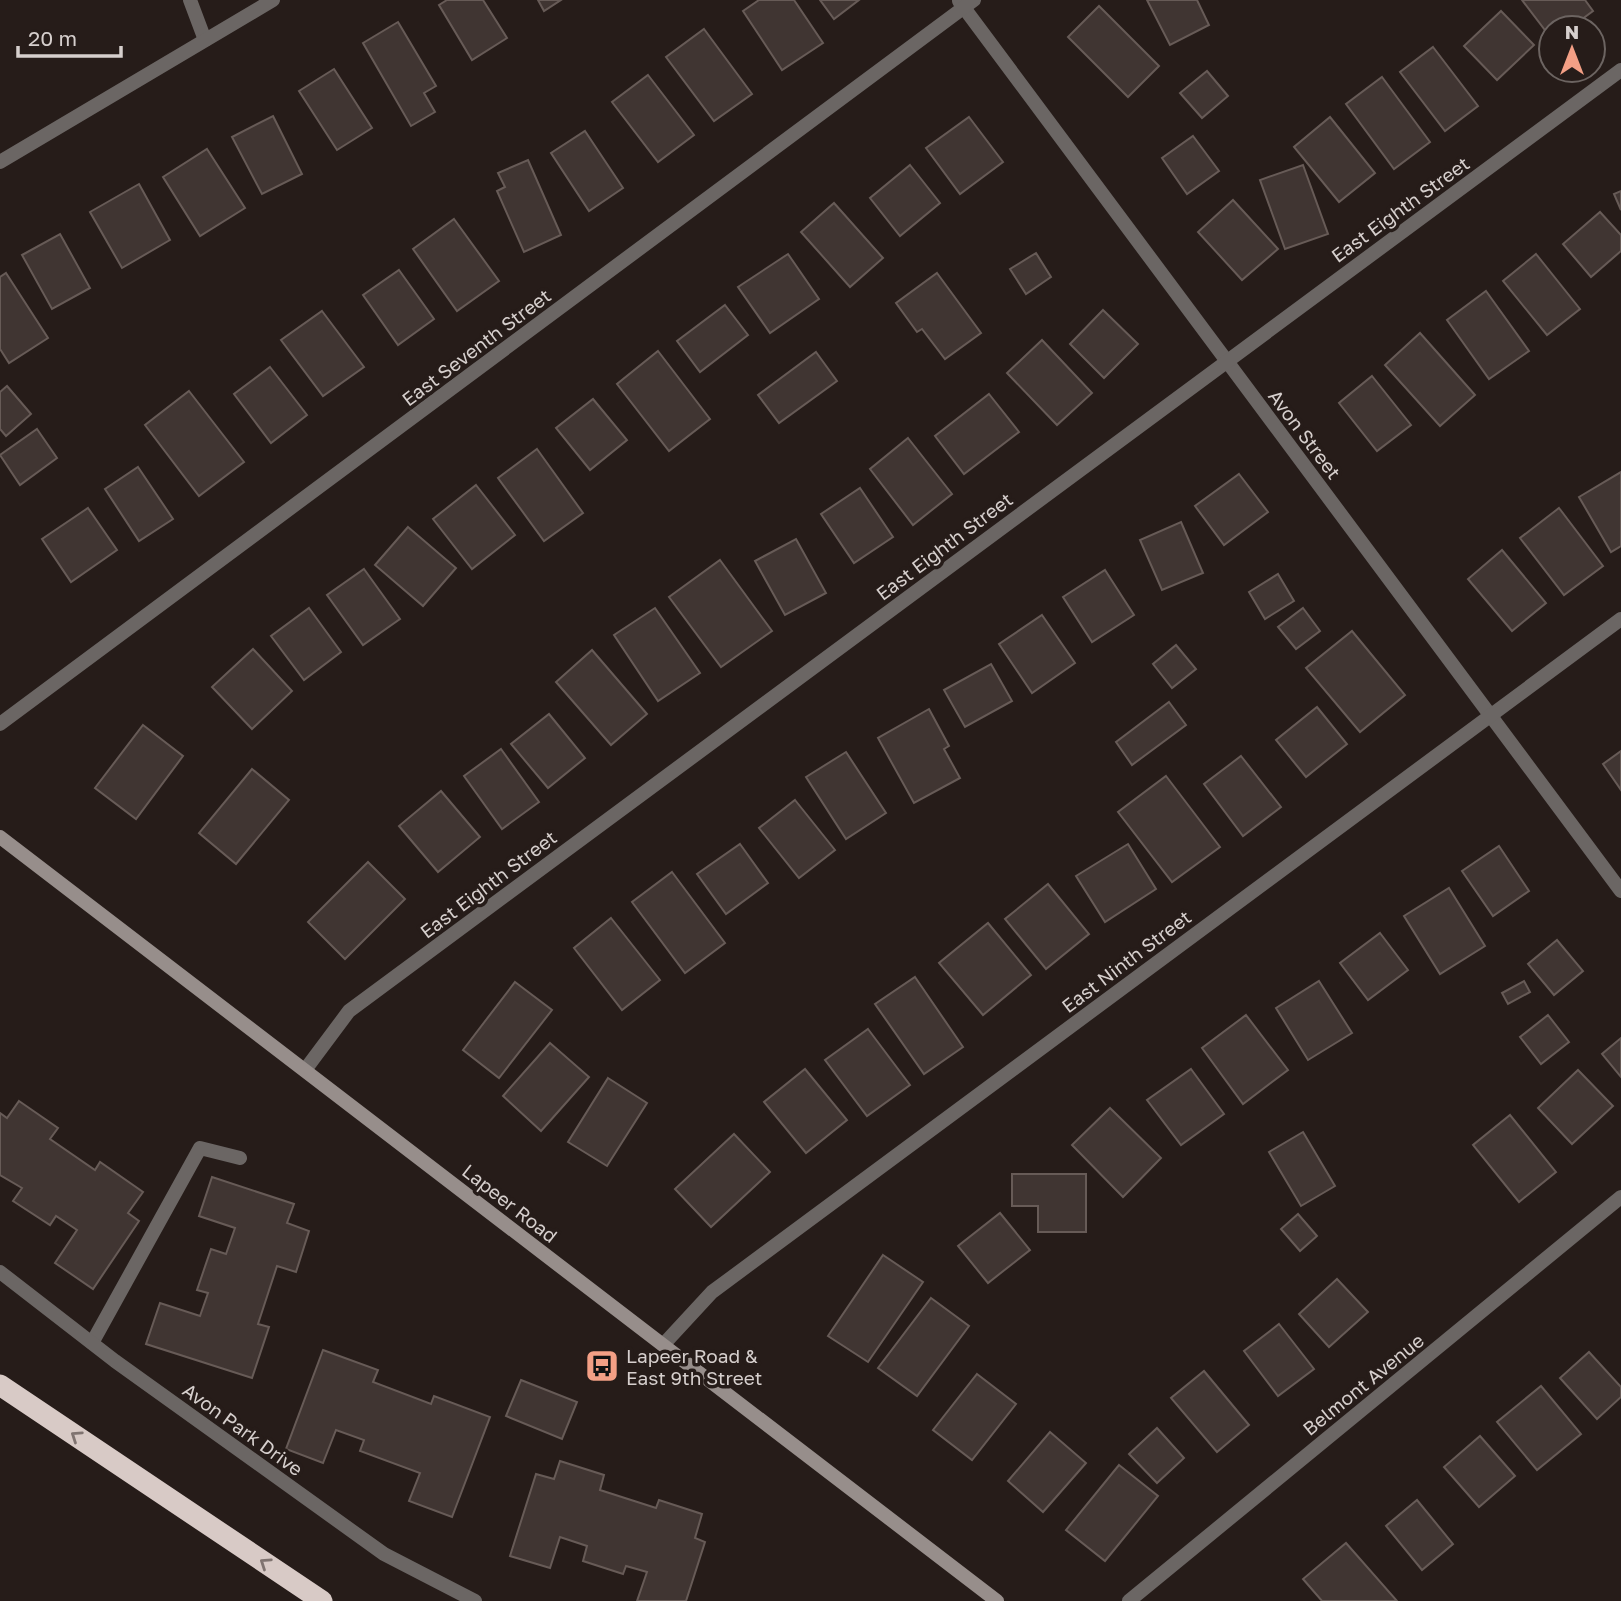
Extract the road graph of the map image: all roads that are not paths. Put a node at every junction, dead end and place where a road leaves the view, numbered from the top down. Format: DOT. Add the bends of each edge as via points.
graph roads {
  1 [pos="190,0"];
  2 [pos="273,0"];
  3 [pos="966,3"];
  4 [pos="205,40"];
  5 [pos="1621,70"];
  6 [pos="0,162"];
  7 [pos="1226,361"];
  8 [pos="1621,620"];
  9 [pos="1489,716"];
  10 [pos="0,724"];
  11 [pos="0,837"];
  12 [pos="1621,891"];
  13 [pos="305,1070"];
  14 [pos="240,1158"];
  15 [pos="1621,1197"];
  16 [pos="0,1272"];
  17 [pos="92,1343"];
  18 [pos="663,1345"];
  19 [pos="0,1385"];
  20 [pos="321,1601"];
  21 [pos="475,1601"];
  22 [pos="997,1601"];
  23 [pos="1129,1601"];
  1 -- 4 [label="street"];
  2 -- 4 [label="street"];
  3 -- 7 [label="street, Avon Street"];
  3 -- 10 [label="street, East Seventh Street"];
  4 -- 6 [label="street"];
  5 -- 7 [label="street, East Eighth Street"];
  7 -- 9 [label="street, Avon Street"];
  7 -- 13 [label="street, East Eighth Street" via="349,1011"];
  8 -- 9 [label="street, East Ninth Street"];
  9 -- 12 [label="street, Avon Street"];
  9 -- 18 [label="street, East Ninth Street" via="712,1292"];
  11 -- 13 [label="main road, Lapeer Road"];
  13 -- 18 [label="main road, Lapeer Road"];
  14 -- 17 [label="street" via="201,1148"];
  15 -- 23 [label="street, Belmont Avenue"];
  16 -- 17 [label="street, Avon Park Drive"];
  17 -- 21 [label="street, Avon Park Drive" via="384,1554"];
  18 -- 22 [label="main road, Lapeer Road"];
  20 -- 19 [label="highway, one-way"];
}
